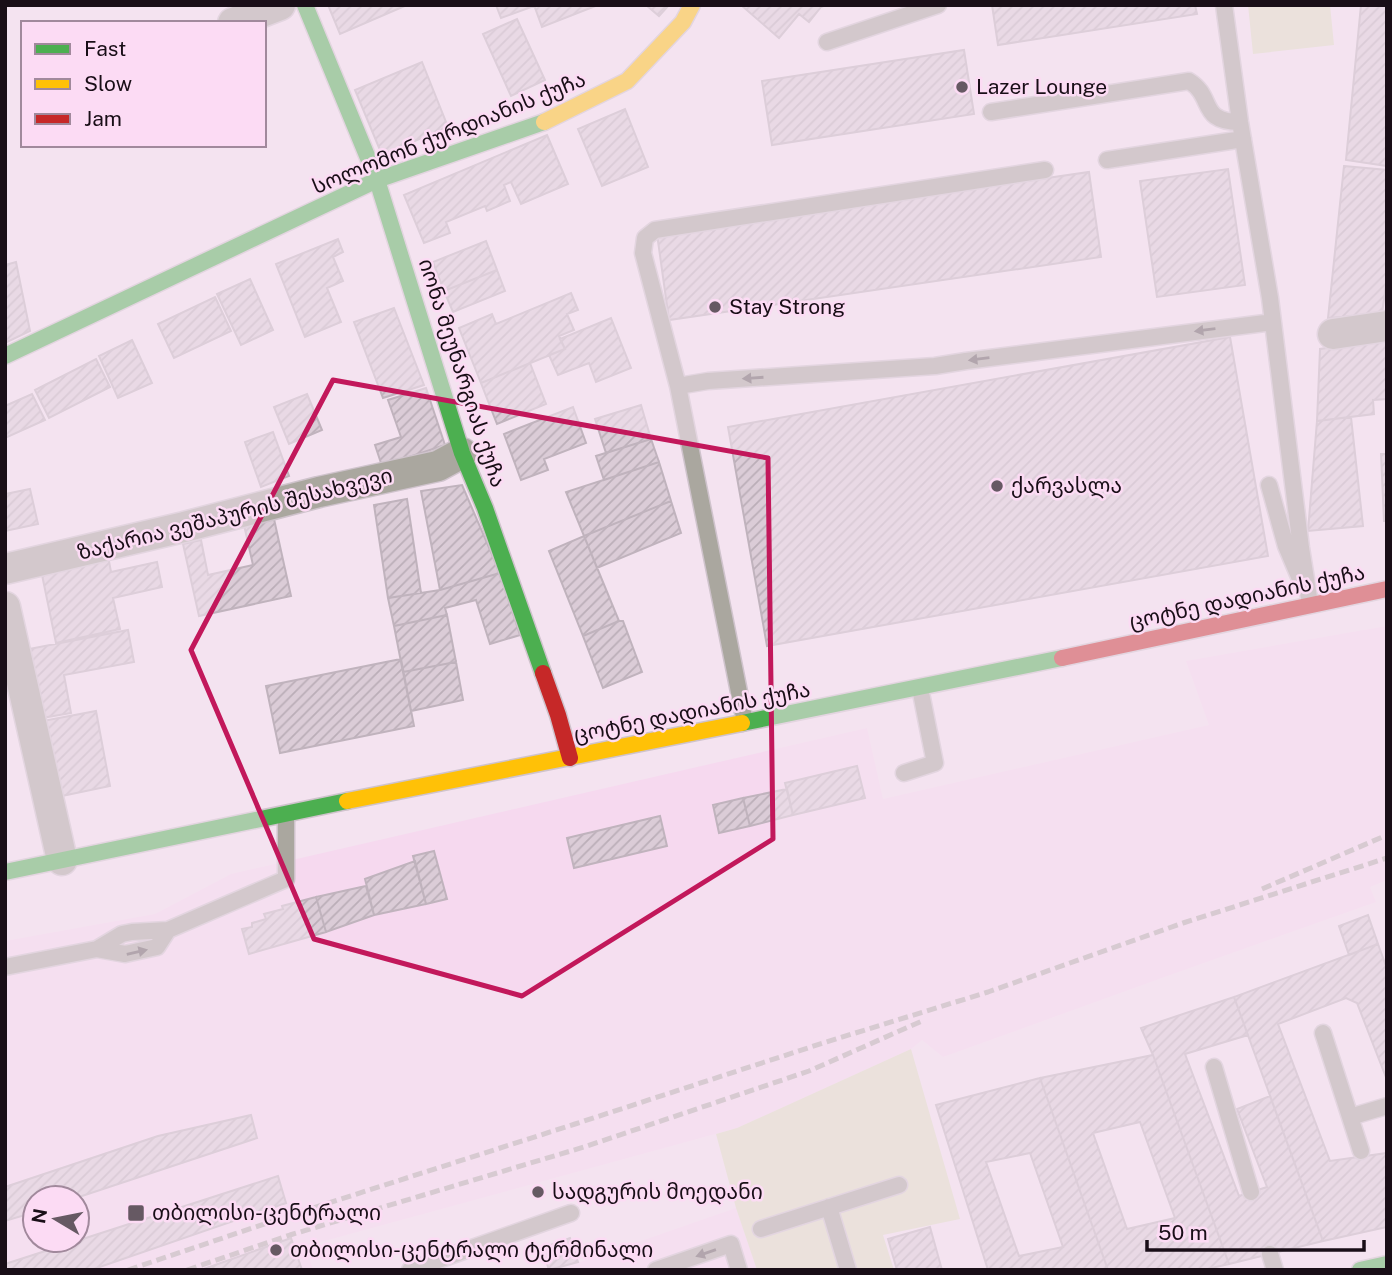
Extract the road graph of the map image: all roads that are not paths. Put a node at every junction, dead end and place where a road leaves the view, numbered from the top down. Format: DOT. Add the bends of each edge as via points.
graph roads {
  1 [pos="280,5"];
  2 [pos="305,5"];
  3 [pos="692,5"];
  4 [pos="1224,5"];
  5 [pos="936,6"];
  6 [pos="238,21"];
  7 [pos="827,42"];
  8 [pos="991,112"];
  9 [pos="1240,122"];
  10 [pos="1243,139"];
  11 [pos="1107,160"];
  12 [pos="1045,170"];
  13 [pos="377,180"];
  14 [pos="1273,322"];
  15 [pos="1387,326"];
  16 [pos="1333,334"];
  17 [pos="5,356"];
  18 [pos="678,386"];
  19 [pos="463,453"];
  20 [pos="1269,485"];
  21 [pos="5,569"];
  22 [pos="1387,589"];
  23 [pos="1310,604"];
  24 [pos="5,607"];
  25 [pos="920,687"];
  26 [pos="745,722"];
  27 [pos="569,758"];
  28 [pos="904,773"];
  29 [pos="286,814"];
  30 [pos="62,860"];
  31 [pos="5,872"];
  32 [pos="5,967"];
  33 [pos="1323,1033"];
  34 [pos="1214,1067"];
  35 [pos="1387,1106"];
  36 [pos="1350,1117"];
  37 [pos="1361,1151"];
  38 [pos="899,1185"];
  39 [pos="1251,1192"];
  40 [pos="829,1207"];
  41 [pos="570,1213"];
  42 [pos="761,1229"];
  43 [pos="1387,1264"];
  44 [pos="410,1270"];
  45 [pos="656,1270"];
  46 [pos="739,1270"];
  47 [pos="848,1270"];
  48 [pos="1360,1270"];
  1 -- 6 [label="street"];
  2 -- 13 [label="street, იონა მეუნარგიას ქუჩა"];
  3 -- 13 [label="street, სოლომონ ქურდიანის ქუჩა" via="627,81 537,125"];
  4 -- 9 [label="lane"];
  5 -- 7 [label="lane"];
  8 -- 9 [label="lane" via="1189,81 1217,119"];
  9 -- 10 [label="lane"];
  10 -- 11 [label="lane"];
  10 -- 14 [label="lane"];
  12 -- 18 [label="lane" via="655,230 645,238 643,253"];
  13 -- 17 [label="street, სოლომონ ქურდიანის ქუჩა"];
  13 -- 19 [label="street, იონა მეუნარგიას ქუჩა"];
  14 -- 18 [label="lane, one-way" via="935,366"];
  14 -- 23 [label="lane"];
  15 -- 16 [label="street"];
  18 -- 26 [label="lane"];
  19 -- 21 [label="street, ზაქარია ვეშაპურის შესახვევი" via="438,466"];
  19 -- 27 [label="street, იონა მეუნარგიას ქუჩა" via="558,715"];
  20 -- 23 [label="lane" via="1286,546"];
  22 -- 23 [label="street, ცოტნე დადიანის ქუჩა"];
  23 -- 25 [label="street, ცოტნე დადიანის ქუჩა"];
  24 -- 30 [label="street"];
  25 -- 26 [label="street, ცოტნე დადიანის ქუჩა"];
  25 -- 28 [label="lane" via="935,763"];
  26 -- 27 [label="street, ცოტნე დადიანის ქუჩა"];
  27 -- 29 [label="street, ცოტნე დადიანის ქუჩა"];
  29 -- 30 [label="street, ცოტნე დადიანის ქუჩა"];
  29 -- 32 [label="lane" via="286,878 168,930 157,947 125,954 97,949"];
  30 -- 31 [label="street, ცოტნე დადიანის ქუჩა"];
  33 -- 36 [label="lane"];
  34 -- 39 [label="lane"];
  35 -- 36 [label="lane"];
  36 -- 37 [label="lane"];
  38 -- 40 [label="lane"];
  40 -- 42 [label="lane"];
  40 -- 47 [label="lane"];
  41 -- 44 [label="lane"];
  43 -- 48 [label="street"];
  46 -- 45 [label="lane, one-way" via="731,1244"];
}
